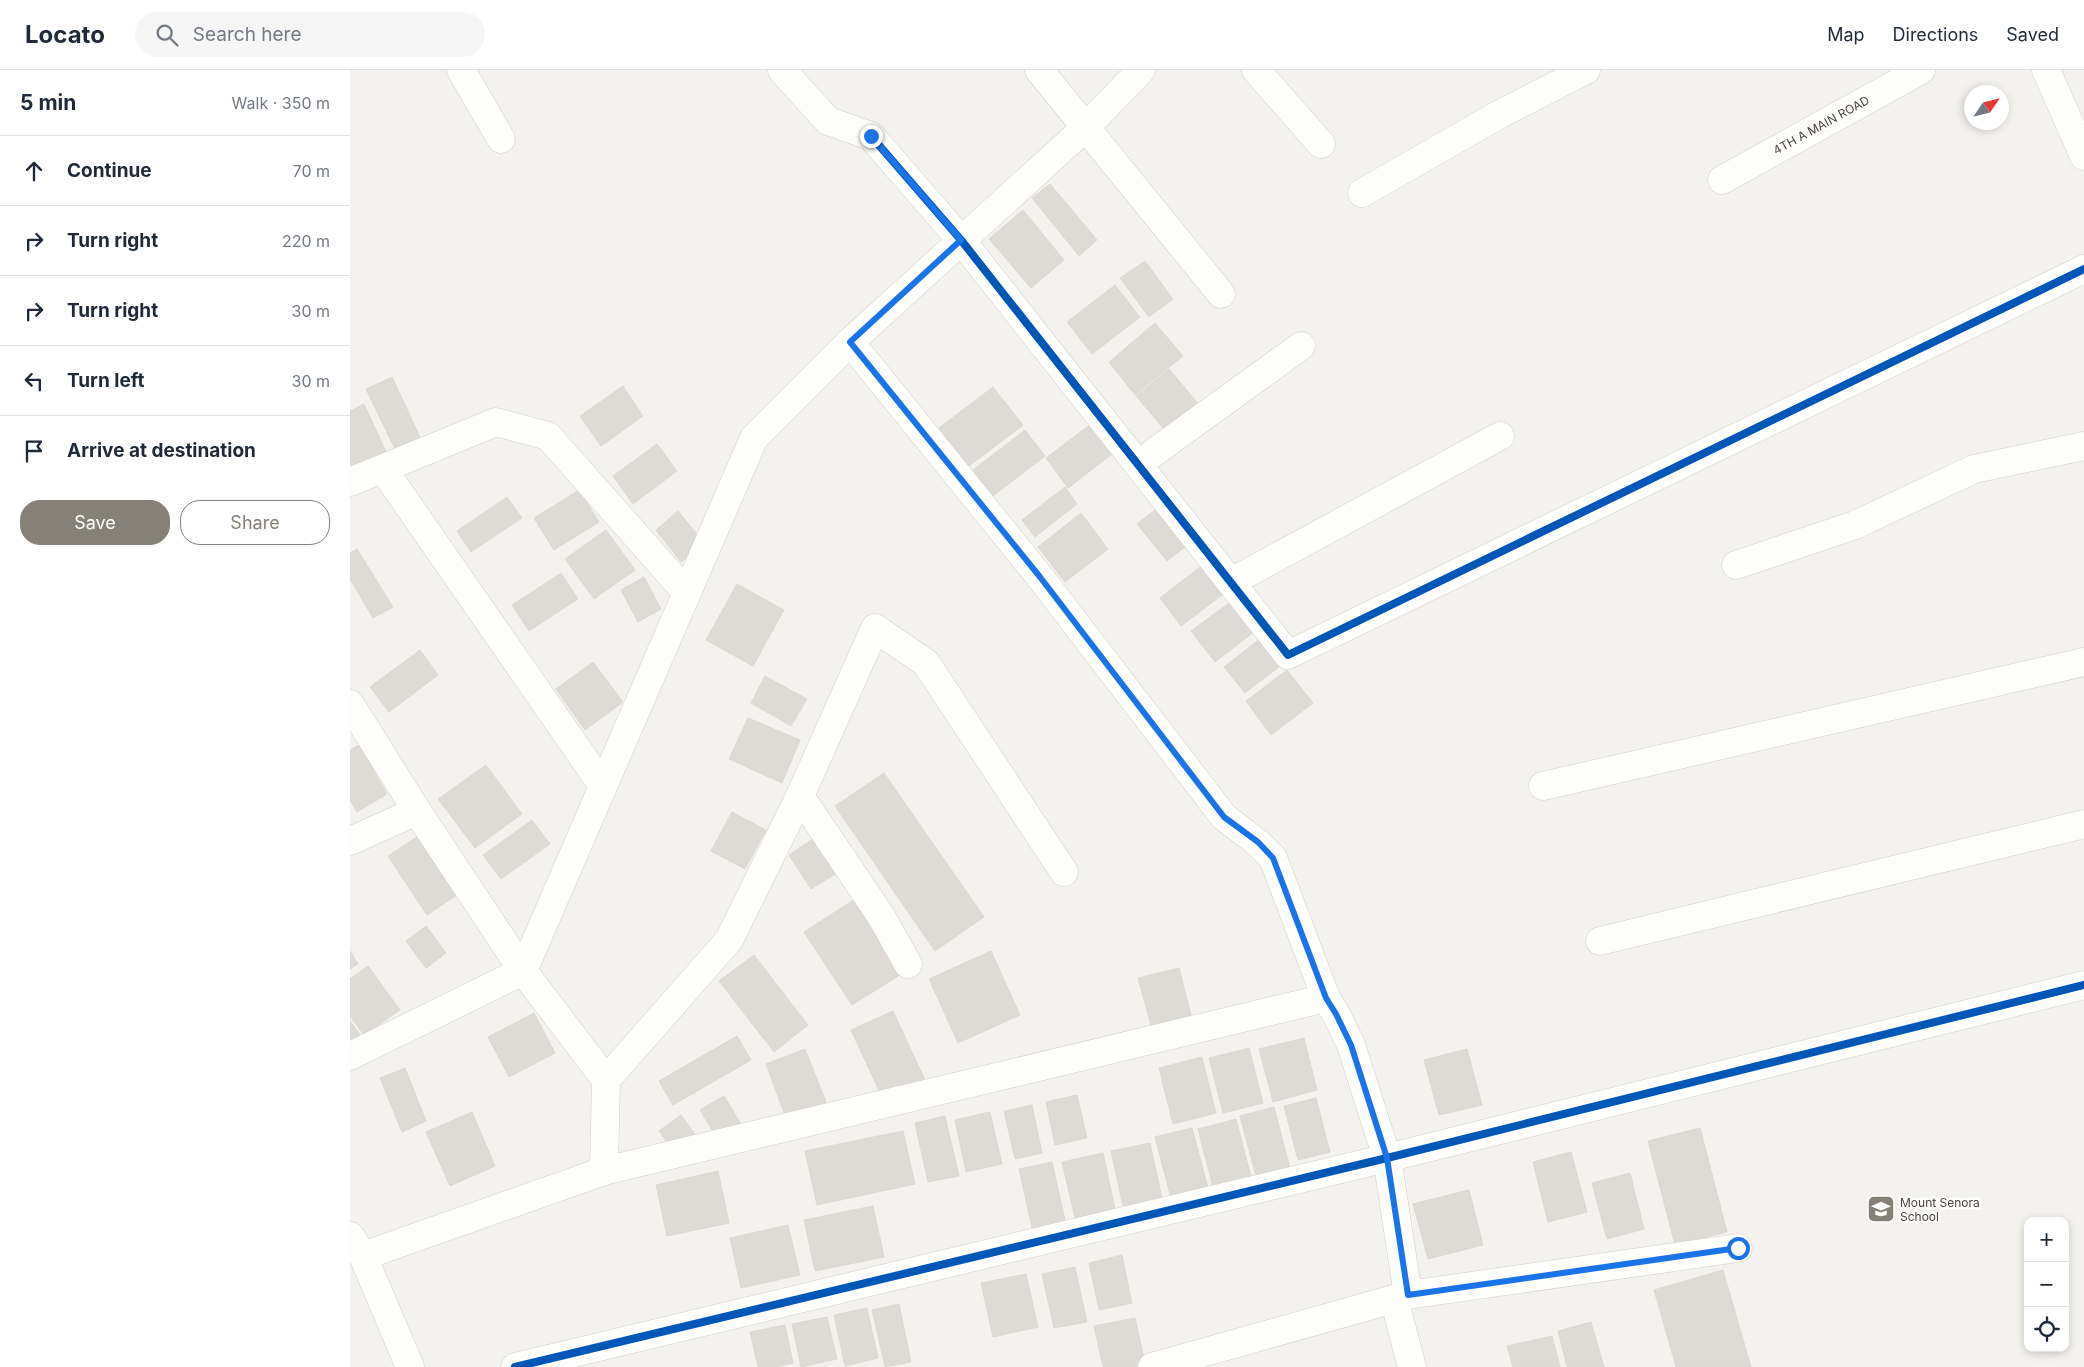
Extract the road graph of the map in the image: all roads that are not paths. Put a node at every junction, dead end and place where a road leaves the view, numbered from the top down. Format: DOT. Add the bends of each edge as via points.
graph roads {
  1 [pos="461,70"];
  2 [pos="782,70"];
  3 [pos="1039,70"];
  4 [pos="1141,70"];
  5 [pos="1256,70"];
  6 [pos="1586,70"];
  7 [pos="1921,70"];
  8 [pos="2046,70"];
  9 [pos="1084,128"];
  10 [pos="501,139"];
  11 [pos="1321,144"];
  12 [pos="2084,156"];
  13 [pos="1722,180"];
  14 [pos="1362,193"];
  15 [pos="961,240"];
  16 [pos="2084,269"];
  17 [pos="1221,294"];
  18 [pos="850,342"];
  19 [pos="1301,346"];
  20 [pos="1500,436"];
  21 [pos="2084,446"];
  22 [pos="1138,464"];
  23 [pos="383,469"];
  24 [pos="350,482"];
  25 [pos="1736,565"];
  26 [pos="1231,582"];
  27 [pos="687,593"];
  28 [pos="2084,662"];
  29 [pos="350,704"];
  30 [pos="603,786"];
  31 [pos="1543,786"];
  32 [pos="800,796"];
  33 [pos="417,811"];
  34 [pos="2084,824"];
  35 [pos="350,841"];
  36 [pos="1064,872"];
  37 [pos="1600,941"];
  38 [pos="908,964"];
  39 [pos="523,971"];
  40 [pos="2084,984"];
  41 [pos="1326,998"];
  42 [pos="350,1056"];
  43 [pos="606,1080"];
  44 [pos="1387,1158"];
  45 [pos="604,1171"];
  46 [pos="357,1246"];
  47 [pos="1738,1248"];
  48 [pos="1401,1297"];
  49 [pos="410,1367"];
  50 [pos="515,1367"];
  51 [pos="1152,1367"];
  52 [pos="1412,1367"];
  1 -- 10 [label="street"];
  2 -- 15 [label="street" via="828,121 871,136"];
  3 -- 9 [label="street"];
  4 -- 9 [label="street"];
  5 -- 11 [label="street"];
  6 -- 14 [label="street" via="1500,114"];
  7 -- 13 [label="street, 4TH A MAIN ROAD"];
  8 -- 12 [label="street"];
  9 -- 15 [label="street"];
  9 -- 17 [label="street"];
  15 -- 18 [label="street"];
  15 -- 22 [label="street"];
  16 -- 26 [label="street" via="1288,655"];
  18 -- 27 [label="street" via="754,438"];
  18 -- 41 [label="street" via="1040,577 1224,817 1258,842 1273,858"];
  19 -- 22 [label="street"];
  20 -- 26 [label="street"];
  21 -- 25 [label="street" via="1974,469 1855,525"];
  22 -- 26 [label="street"];
  23 -- 24 [label="street"];
  23 -- 27 [label="street" via="496,422 548,436"];
  23 -- 30 [label="street"];
  27 -- 30 [label="street"];
  28 -- 31 [label="street"];
  29 -- 33 [label="street"];
  30 -- 39 [label="street"];
  32 -- 36 [label="street" via="875,628 926,663"];
  32 -- 38 [label="street" via="881,916"];
  32 -- 43 [label="street" via="728,940"];
  33 -- 35 [label="street"];
  33 -- 39 [label="street"];
  34 -- 37 [label="street"];
  39 -- 42 [label="street"];
  39 -- 43 [label="street"];
  40 -- 44 [label="street"];
  41 -- 44 [label="street" via="1351,1045"];
  41 -- 45 [label="street"];
  43 -- 45 [label="street"];
  44 -- 48 [label="street"];
  44 -- 50 [label="street"];
  45 -- 46 [label="street"];
  46 -- 49 [label="street"];
  47 -- 48 [label="street"];
  48 -- 51 [label="street"];
  48 -- 52 [label="street"];
}
